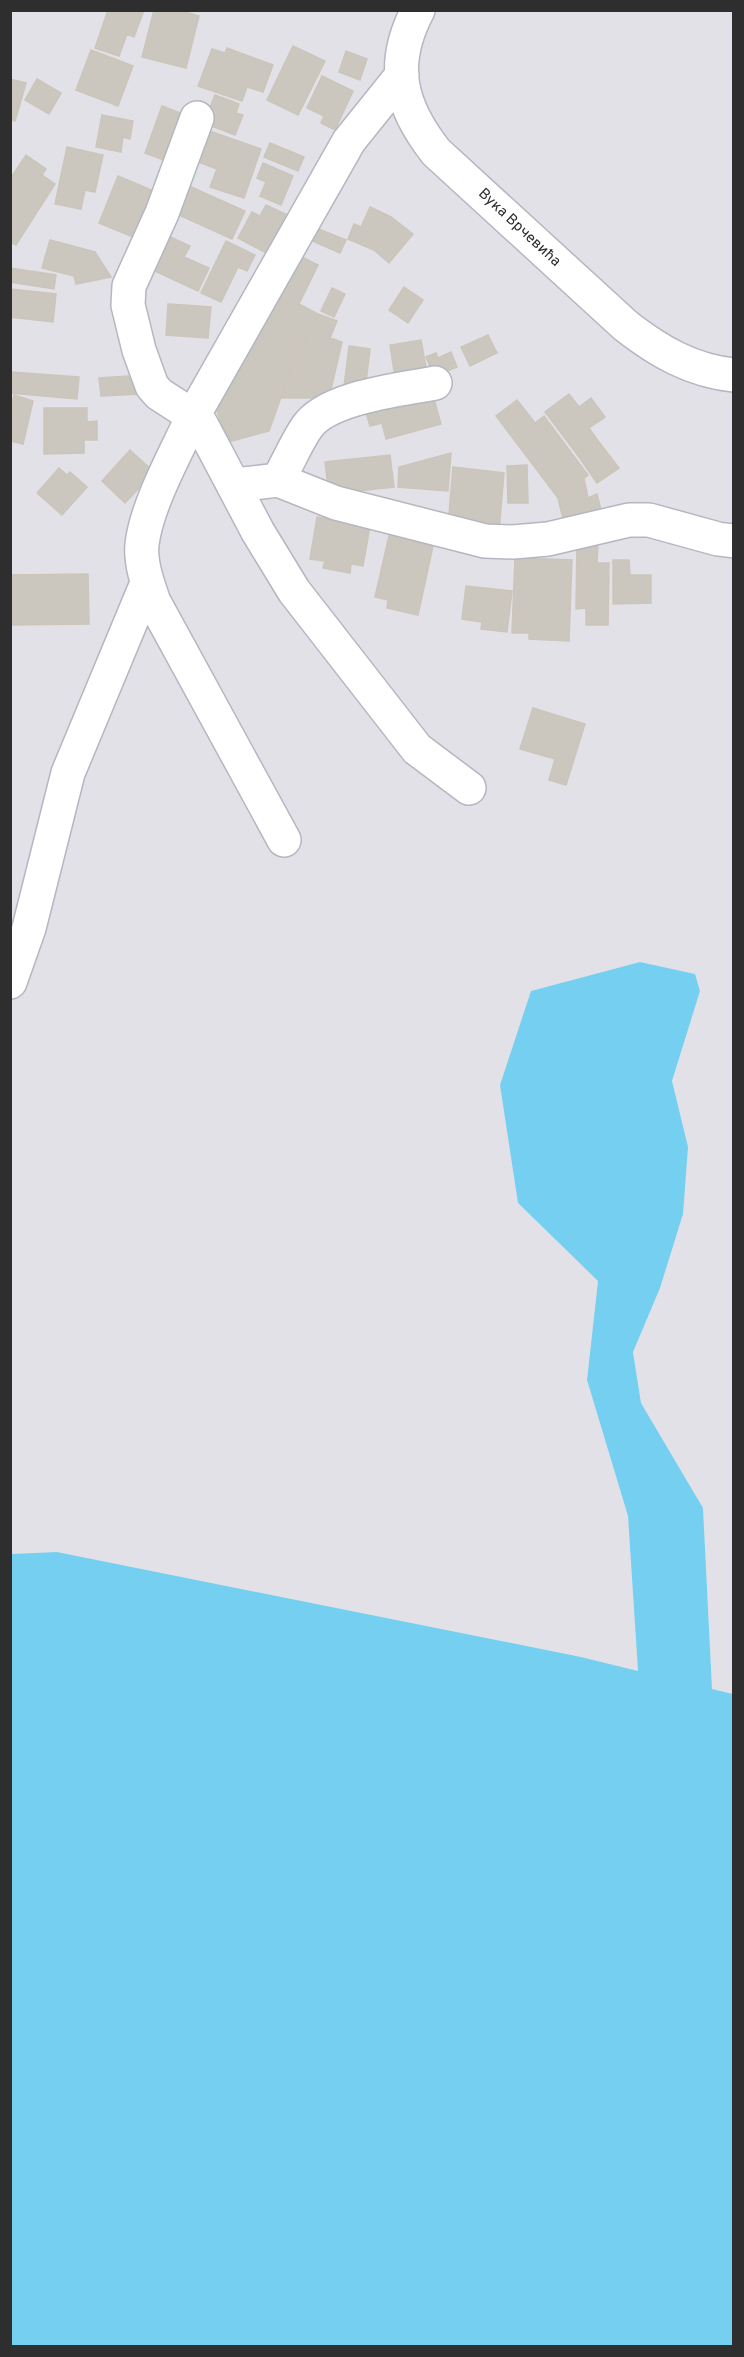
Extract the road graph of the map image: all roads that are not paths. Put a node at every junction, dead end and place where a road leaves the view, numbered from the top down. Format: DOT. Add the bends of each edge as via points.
graph roads {
  1 [pos="418,10"];
  2 [pos="402,75"];
  3 [pos="196,118"];
  4 [pos="734,375"];
  5 [pos="435,383"];
  6 [pos="193,416"];
  7 [pos="279,480"];
  8 [pos="235,485"];
  9 [pos="734,541"];
  10 [pos="147,583"];
  11 [pos="469,788"];
  12 [pos="284,840"];
  13 [pos="10,982"];
  1 -- 2 [label="street, Вука Врчевића" via="406,39"];
  2 -- 4 [label="street, Вука Врчевића" via="408,109 436,152 626,327 677,360"];
  2 -- 6 [label="street" via="349,141"];
  3 -- 6 [label="street" via="162,213 129,286 128,305 152,386"];
  5 -- 7 [label="street" via="343,402 326,410 307,427"];
  6 -- 8 [label="street"];
  6 -- 10 [label="street" via="154,502 145,534 142,545"];
  7 -- 8 [label="street"];
  7 -- 9 [label="street" via="336,503 485,541 548,539 629,520 649,520"];
  8 -- 11 [label="street" via="294,591 417,749"];
  10 -- 12 [label="street"];
  10 -- 13 [label="street" via="68,772 29,928"];
}
